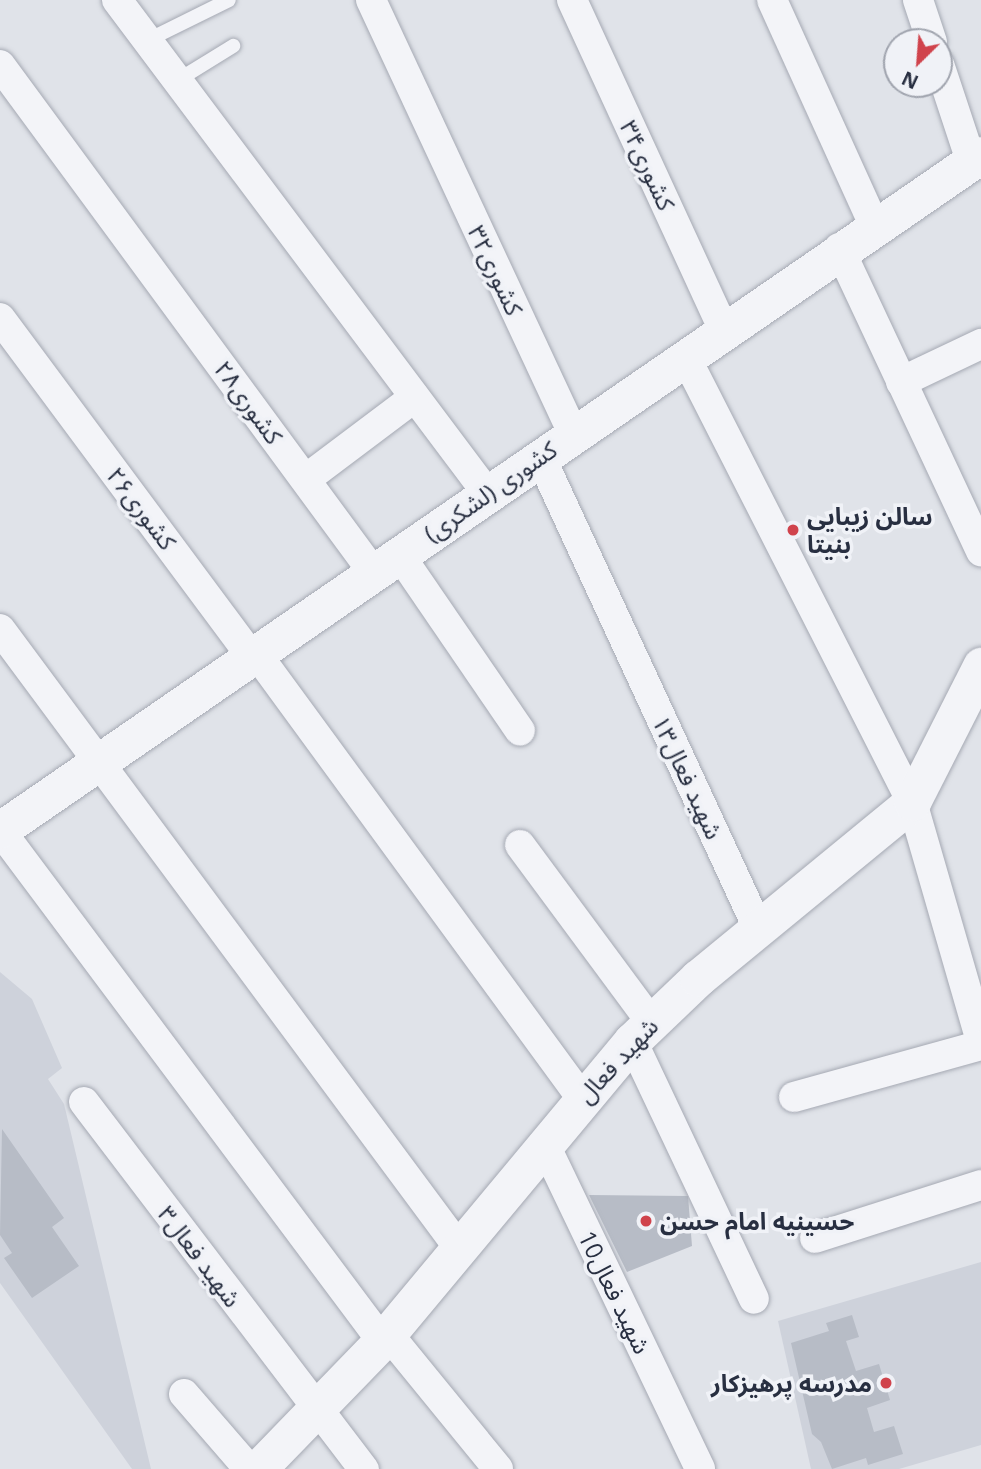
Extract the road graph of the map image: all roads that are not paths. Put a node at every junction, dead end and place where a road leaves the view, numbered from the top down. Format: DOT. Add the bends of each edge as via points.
graph roads {
  1 [pos="117,0"];
  2 [pos="229,0"];
  3 [pos="371,0"];
  4 [pos="572,0"];
  5 [pos="772,0"];
  6 [pos="918,0"];
  7 [pos="927,28"];
  8 [pos="148,40"];
  9 [pos="233,46"];
  10 [pos="0,65"];
  11 [pos="178,80"];
  12 [pos="952,98"];
  13 [pos="975,156"];
  14 [pos="874,225"];
  15 [pos="839,248"];
  16 [pos="0,318"];
  17 [pos="723,329"];
  18 [pos="981,344"];
  19 [pos="685,356"];
  20 [pos="901,382"];
  21 [pos="415,397"];
  22 [pos="573,433"];
  23 [pos="540,456"];
  24 [pos="306,479"];
  25 [pos="487,493"];
  26 [pos="981,551"];
  27 [pos="386,563"];
  28 [pos="0,629"];
  29 [pos="254,654"];
  30 [pos="981,666"];
  31 [pos="520,731"];
  32 [pos="99,761"];
  33 [pos="912,802"];
  34 [pos="0,830"];
  35 [pos="520,845"];
  36 [pos="758,928"];
  37 [pos="641,1032"];
  38 [pos="981,1043"];
  39 [pos="581,1097"];
  40 [pos="794,1097"];
  41 [pos="84,1102"];
  42 [pos="544,1143"];
  43 [pos="981,1185"];
  44 [pos="815,1238"];
  45 [pos="459,1248"];
  46 [pos="754,1299"];
  47 [pos="385,1338"];
  48 [pos="184,1394"];
  49 [pos="316,1409"];
  50 [pos="249,1469"];
  51 [pos="258,1469"];
  52 [pos="364,1469"];
  53 [pos="498,1469"];
  54 [pos="700,1469"];
  1 -- 8 [label="street"];
  2 -- 8 [label="lane"];
  3 -- 22 [label="street, کشوری۳۲"];
  4 -- 17 [label="street, کشوری۳۴"];
  5 -- 14 [label="street"];
  6 -- 7 [label="street"];
  8 -- 11 [label="street"];
  9 -- 11 [label="lane"];
  10 -- 24 [label="street, کشوری۲۸"];
  11 -- 21 [label="street"];
  12 -- 13 [label="street"];
  13 -- 14 [label="street, کشوری (لشکری)"];
  14 -- 15 [label="street, کشوری (لشکری)"];
  15 -- 17 [label="street, کشوری (لشکری)"];
  15 -- 20 [label="street"];
  16 -- 29 [label="street, کشوری۲۶"];
  17 -- 19 [label="street, کشوری (لشکری)"];
  18 -- 20 [label="street"];
  19 -- 22 [label="street, کشوری (لشکری)"];
  19 -- 33 [label="street"];
  20 -- 26 [label="street"];
  21 -- 24 [label="street"];
  21 -- 25 [label="street"];
  22 -- 23 [label="street, کشوری (لشکری)"];
  23 -- 25 [label="street, کشوری (لشکری)"];
  23 -- 36 [label="street, شهید فعال۱۳"];
  24 -- 27 [label="street, کشوری۲۸"];
  25 -- 27 [label="street, کشوری (لشکری)"];
  27 -- 29 [label="street, کشوری (لشکری)"];
  27 -- 31 [label="street, کشوری۲۸"];
  28 -- 32 [label="street"];
  29 -- 32 [label="street, کشوری (لشکری)"];
  29 -- 39 [label="street, کشوری۲۶"];
  30 -- 33 [label="street, شهید فعال"];
  32 -- 34 [label="street, کشوری (لشکری)"];
  32 -- 45 [label="street"];
  33 -- 36 [label="street, شهید فعال"];
  33 -- 38 [label="street"];
  34 -- 47 [label="street"];
  35 -- 37 [label="street"];
  36 -- 37 [label="street, شهید فعال"];
  37 -- 39 [label="street, شهید فعال"];
  37 -- 46 [label="street"];
  38 -- 40 [label="street"];
  39 -- 42 [label="street, شهید فعال"];
  41 -- 49 [label="street, شهید فعال۳"];
  42 -- 45 [label="street, شهید فعال"];
  42 -- 54 [label="street, 10شهید فعال"];
  43 -- 44 [label="street"];
  45 -- 47 [label="street, شهید فعال"];
  47 -- 49 [label="street, شهید فعال"];
  47 -- 53 [label="street"];
  48 -- 50 [label="street"];
  49 -- 51 [label="street, شهید فعال"];
  49 -- 52 [label="street, شهید فعال۳"];
}
